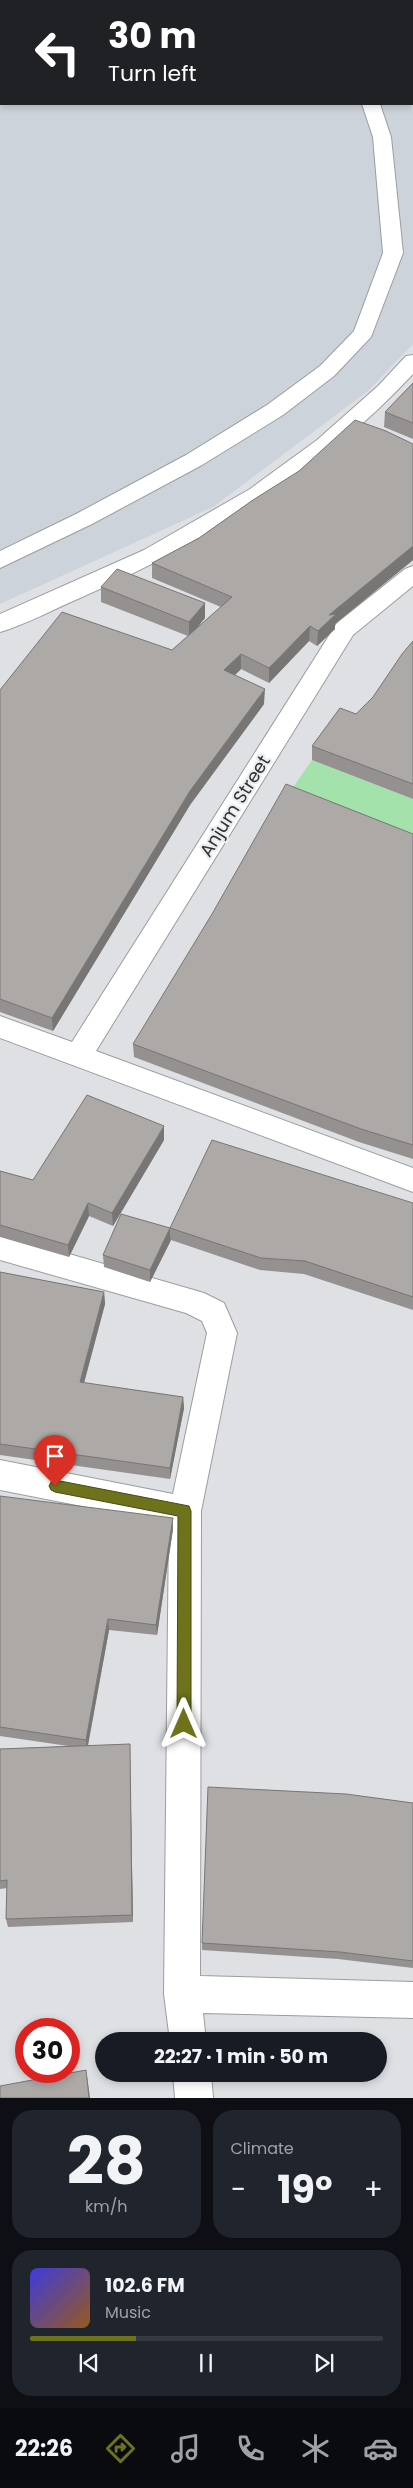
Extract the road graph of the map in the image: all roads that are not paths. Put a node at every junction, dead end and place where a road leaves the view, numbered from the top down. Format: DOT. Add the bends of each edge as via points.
graph roads {
  1 [pos="371,105"];
  2 [pos="413,361"];
  3 [pos="0,560"];
  4 [pos="413,574"];
  5 [pos="4,626"];
  6 [pos="0,1027"];
  7 [pos="78,1056"];
  8 [pos="413,1180"];
  9 [pos="0,1247"];
  10 [pos="0,1475"];
  11 [pos="184,1511"];
  12 [pos="182,1994"];
  13 [pos="413,2000"];
  14 [pos="187,2032"];
  15 [pos="193,2082"];
  16 [pos="194,2098"];
  1 -- 3 [label="street" via="382,137 393,253 364,333 327,371 267,415 194,460"];
  2 -- 5 [label="street" via="362,424 239,505 153,555"];
  4 -- 7 [label="street, Anjum Street" via="345,630"];
  6 -- 7 [label="street"];
  7 -- 8 [label="street"];
  9 -- 11 [label="street" via="193,1302 213,1312 222,1333"];
  10 -- 11 [label="street"];
  11 -- 12 [label="street"];
  12 -- 13 [label="street"];
  12 -- 14 [label="street"];
  15 -- 16 [label="street"];
}
